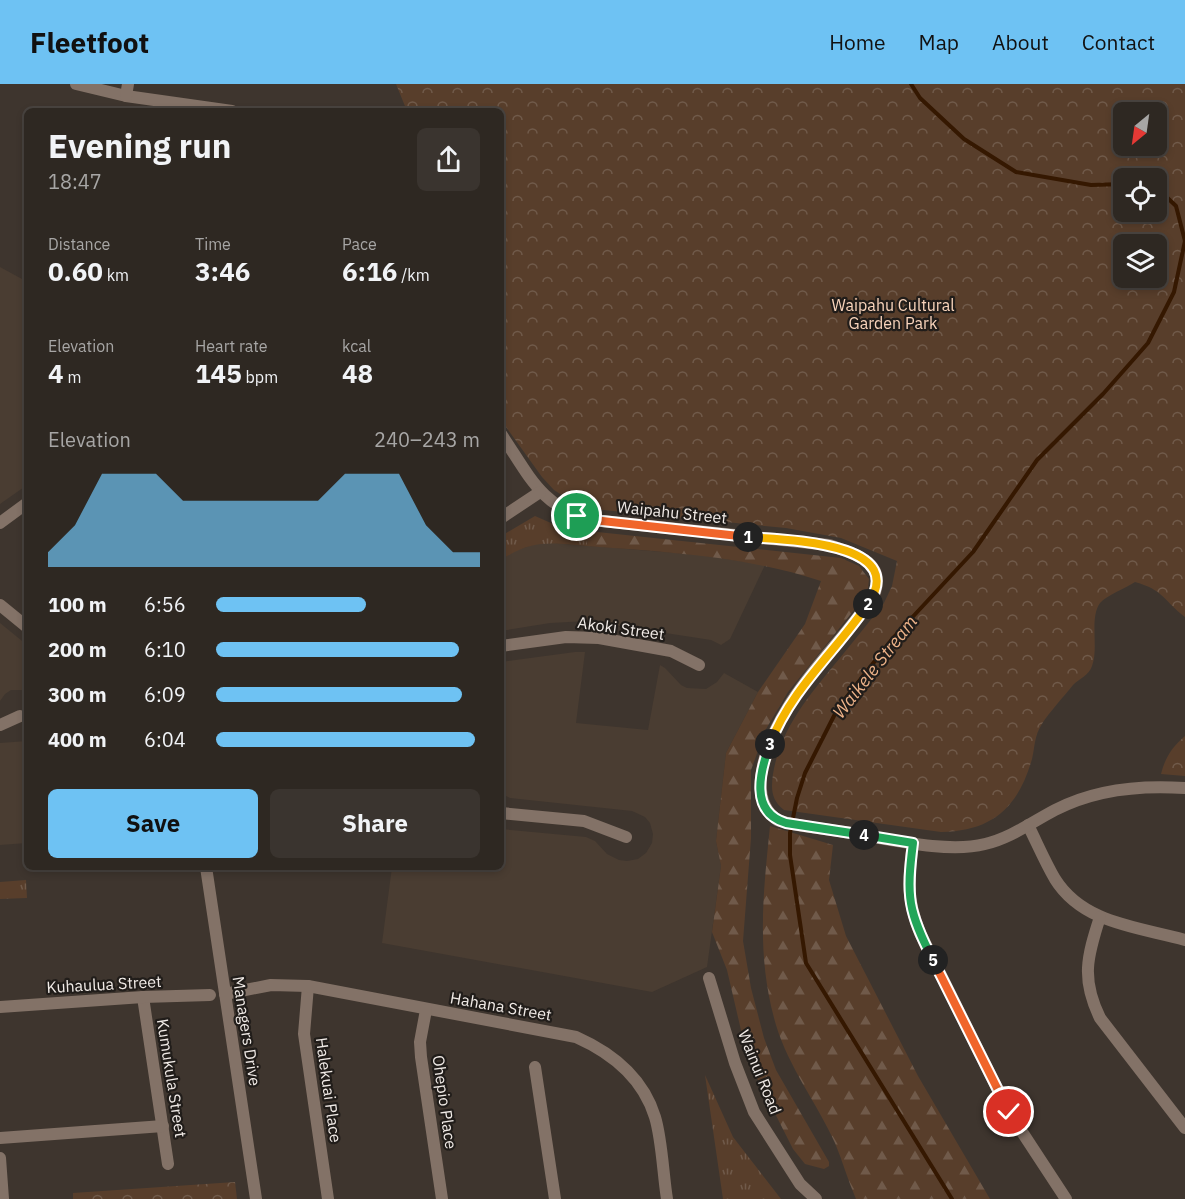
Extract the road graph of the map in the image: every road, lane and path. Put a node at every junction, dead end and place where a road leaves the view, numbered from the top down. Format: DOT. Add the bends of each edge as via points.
graph roads {
  1 [pos="76,84"];
  2 [pos="127,90"];
  3 [pos="217,108"];
  4 [pos="504,438"];
  5 [pos="540,492"];
  6 [pos="24,505"];
  7 [pos="504,517"];
  8 [pos="0,523"];
  9 [pos="0,605"];
  10 [pos="24,625"];
  11 [pos="504,646"];
  12 [pos="699,664"];
  13 [pos="20,716"];
  14 [pos="0,725"];
  15 [pos="1185,788"];
  16 [pos="504,813"];
  17 [pos="1028,825"];
  18 [pos="626,837"];
  19 [pos="913,843"];
  20 [pos="206,870"];
  21 [pos="1100,917"];
  22 [pos="1185,940"];
  23 [pos="709,978"];
  24 [pos="308,986"];
  25 [pos="225,994"];
  26 [pos="210,995"];
  27 [pos="143,998"];
  28 [pos="0,1007"];
  29 [pos="426,1010"];
  30 [pos="535,1067"];
  31 [pos="162,1126"];
  32 [pos="1185,1128"];
  33 [pos="0,1138"];
  34 [pos="0,1158"];
  35 [pos="168,1164"];
  36 [pos="3,1199"];
  37 [pos="256,1199"];
  38 [pos="328,1199"];
  39 [pos="442,1199"];
  40 [pos="555,1199"];
  41 [pos="667,1199"];
  42 [pos="816,1199"];
  43 [pos="1066,1199"];
  1 -- 2 [label="street"];
  2 -- 3 [label="street"];
  4 -- 5 [label="street, Waipahu Street"];
  5 -- 7 [label="street"];
  5 -- 19 [label="street, Waipahu Street" via="564,510 585,518 829,545 868,562 878,577 874,595 782,718 761,778 762,799 770,815 786,823"];
  6 -- 8 [label="street"];
  9 -- 10 [label="street"];
  11 -- 12 [label="street, Akoki Street" via="566,637 599,638 671,651"];
  13 -- 14 [label="street"];
  15 -- 17 [label="street, Waipahu Street" via="1099,794 1057,809"];
  16 -- 18 [label="street" via="584,821"];
  17 -- 19 [label="street, Waipahu Street" via="975,847"];
  17 -- 21 [label="street" via="1056,881 1074,900"];
  19 -- 43 [label="street" via="909,896 920,933 1009,1112"];
  20 -- 25 [label="street, Managers Drive"];
  21 -- 22 [label="street"];
  21 -- 32 [label="street" via="1087,967 1094,1005"];
  23 -- 42 [label="street, Wainui Road" via="754,1112 800,1184"];
  24 -- 25 [label="street, Hahana Street" via="271,985"];
  24 -- 29 [label="street, Hahana Street"];
  24 -- 38 [label="street, Halekuai Place" via="304,1034"];
  25 -- 37 [label="street, Managers Drive"];
  26 -- 27 [label="street, Kuhaulua Street"];
  27 -- 28 [label="street, Kuhaulua Street"];
  27 -- 31 [label="street, Kumukula Street"];
  29 -- 39 [label="street, Ohepio Place" via="421,1057"];
  29 -- 41 [label="street, Hahana Street" via="576,1036 609,1054 632,1076 655,1118"];
  30 -- 40 [label="street"];
  31 -- 33 [label="street"];
  31 -- 35 [label="street, Kumukula Street"];
  34 -- 36 [label="street"];
}
